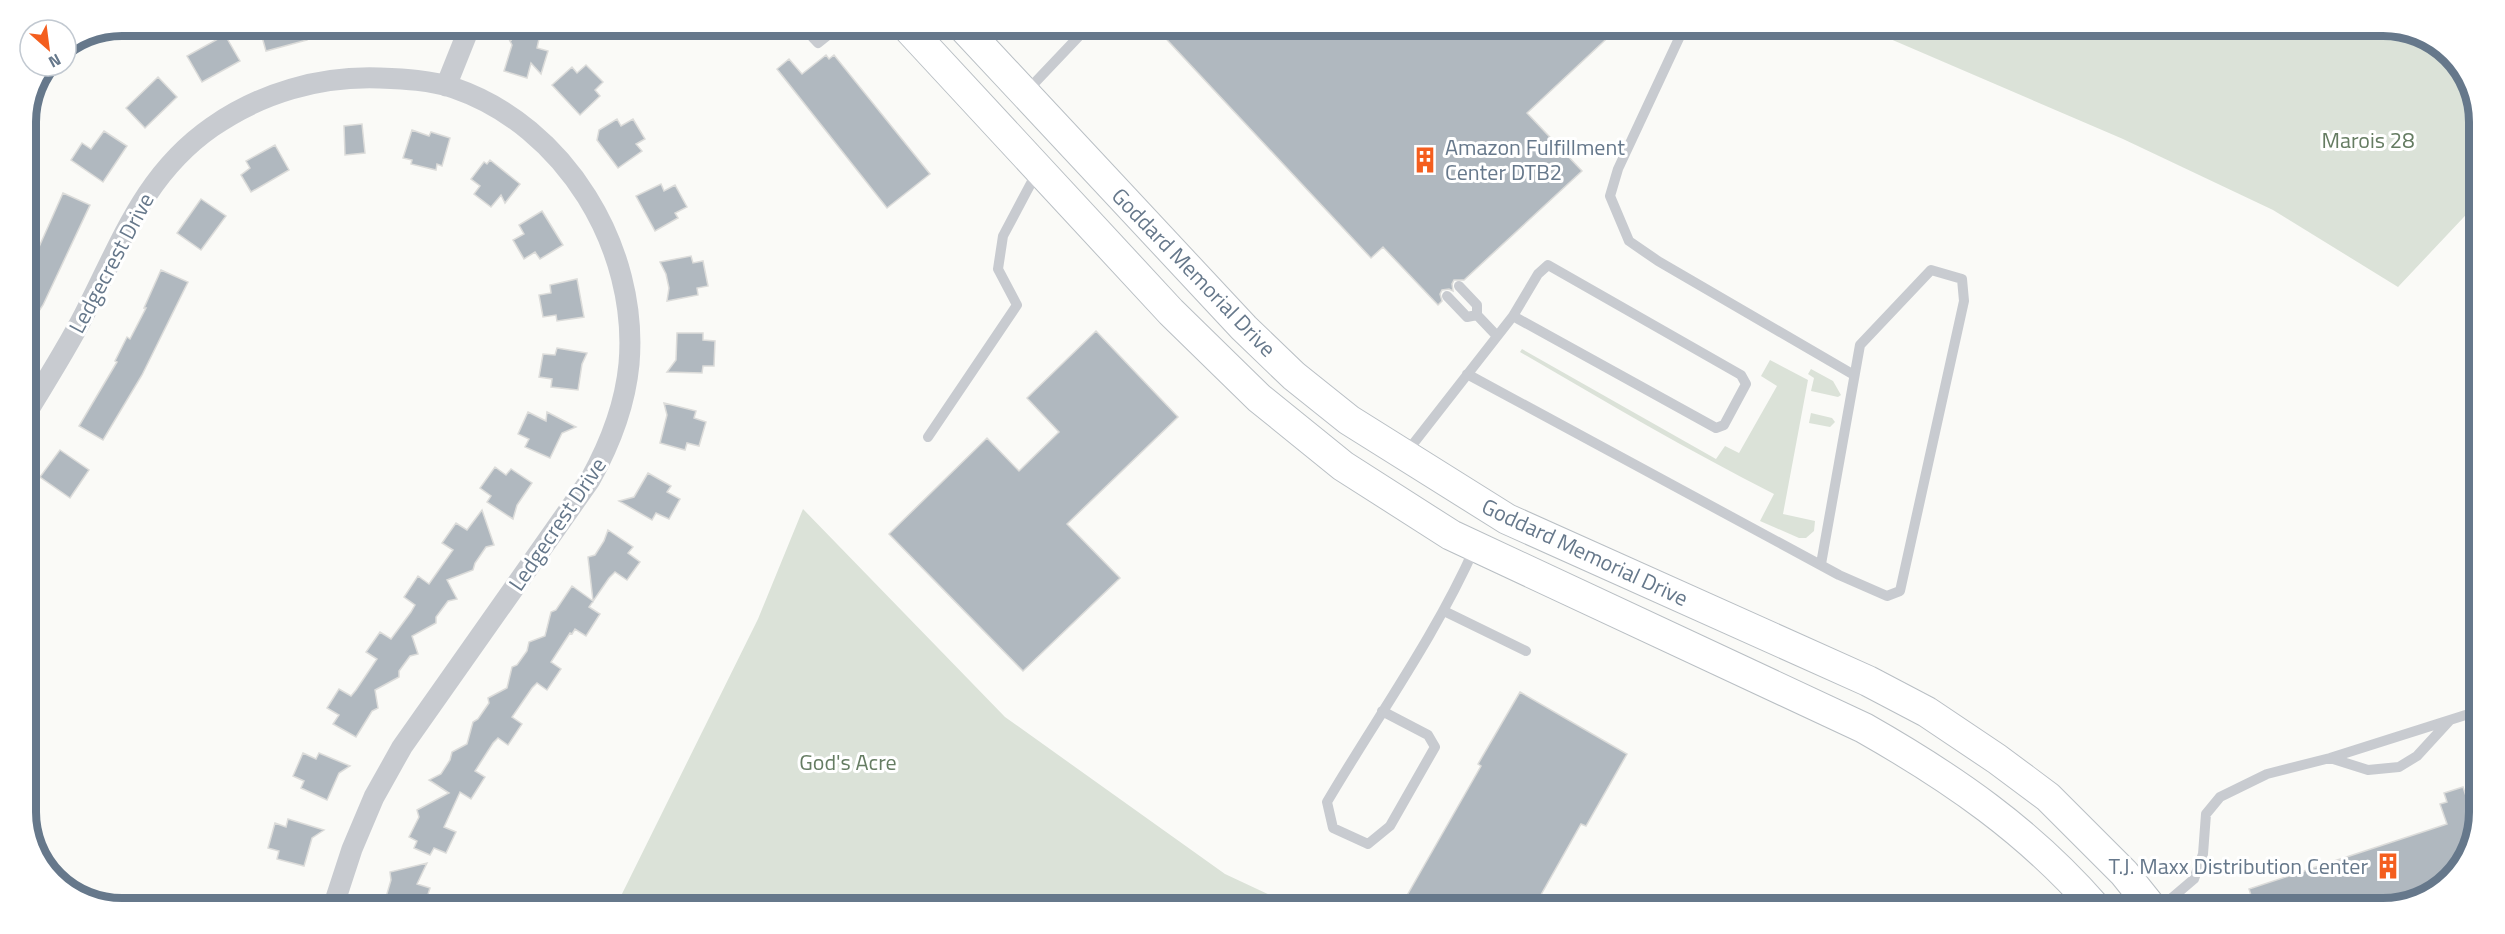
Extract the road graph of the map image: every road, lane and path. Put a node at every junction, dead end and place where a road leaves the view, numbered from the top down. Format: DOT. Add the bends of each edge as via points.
graph roads {
  1 [pos="466,36"];
  2 [pos="811,36"];
  3 [pos="827,36"];
  4 [pos="915,36"];
  5 [pos="971,36"];
  6 [pos="1079,36"];
  7 [pos="1680,36"];
  8 [pos="446,86"];
  9 [pos="1025,93"];
  10 [pos="1038,169"];
  11 [pos="1459,286"];
  12 [pos="1447,296"];
  13 [pos="1477,315"];
  14 [pos="1513,316"];
  15 [pos="1497,336"];
  16 [pos="1467,374"];
  17 [pos="1854,375"];
  18 [pos="36,397"];
  19 [pos="928,437"];
  20 [pos="1404,456"];
  21 [pos="1476,547"];
  22 [pos="1821,564"];
  23 [pos="1444,611"];
  24 [pos="1526,651"];
  25 [pos="1382,711"];
  26 [pos="2469,714"];
  27 [pos="2450,720"];
  28 [pos="2330,758"];
  29 [pos="336,898"];
  30 [pos="2087,898"];
  31 [pos="2144,898"];
  32 [pos="2172,898"];
  1 -- 8 [label="street"];
  2 -- 3 [label="lane" via="818,43"];
  4 -- 10 [label="main road, Goddard Memorial Drive"];
  5 -- 9 [label="main road, Goddard Memorial Drive"];
  6 -- 9 [label="lane"];
  7 -- 17 [label="lane" via="1618,170 1610,196 1629,241"];
  8 -- 18 [label="street, Ledgecrest Drive" via="356,77 315,83 248,105 211,128 158,178 133,214 87,310"];
  8 -- 29 [label="street, Ledgecrest Drive" via="510,117 565,167 590,202 610,239 624,284 630,338 626,388 612,436 590,480 402,747 370,807"];
  9 -- 20 [label="main road, Goddard Memorial Drive" via="1268,352 1349,420"];
  10 -- 19 [label="lane" via="1003,236 999,258 998,269 1017,305"];
  10 -- 21 [label="main road, Goddard Memorial Drive" via="1171,312 1259,398 1343,466"];
  11 -- 13 [label="lane" via="1477,306"];
  12 -- 13 [label="lane" via="1467,317"];
  13 -- 15 [label="lane"];
  14 -- 14 [label="lane" via="1538,274 1548,265 1741,375 1746,384 1724,425 1716,428"];
  14 -- 15 [label="lane"];
  15 -- 16 [label="lane"];
  16 -- 20 [label="lane"];
  16 -- 22 [label="lane"];
  17 -- 22 [label="lane"];
  17 -- 22 [label="lane" via="1860,345 1931,270 1962,279 1964,301 1900,591 1887,596"];
  20 -- 31 [label="main road, Goddard Memorial Drive" via="1507,519 1868,681 1927,712 2048,797"];
  21 -- 23 [label="lane"];
  21 -- 30 [label="main road, Goddard Memorial Drive" via="1864,728 1920,759 2008,822"];
  23 -- 24 [label="lane"];
  23 -- 25 [label="lane"];
  25 -- 25 [label="lane" via="1328,802 1333,828 1368,844 1390,826 1435,747 1428,735"];
  26 -- 27 [label="lane"];
  27 -- 28 [label="lane"];
  27 -- 28 [label="lane" via="2417,756 2399,767 2368,770"];
  28 -- 32 [label="lane" via="2266,774 2220,797 2206,814 2203,854 2194,879"];
}
